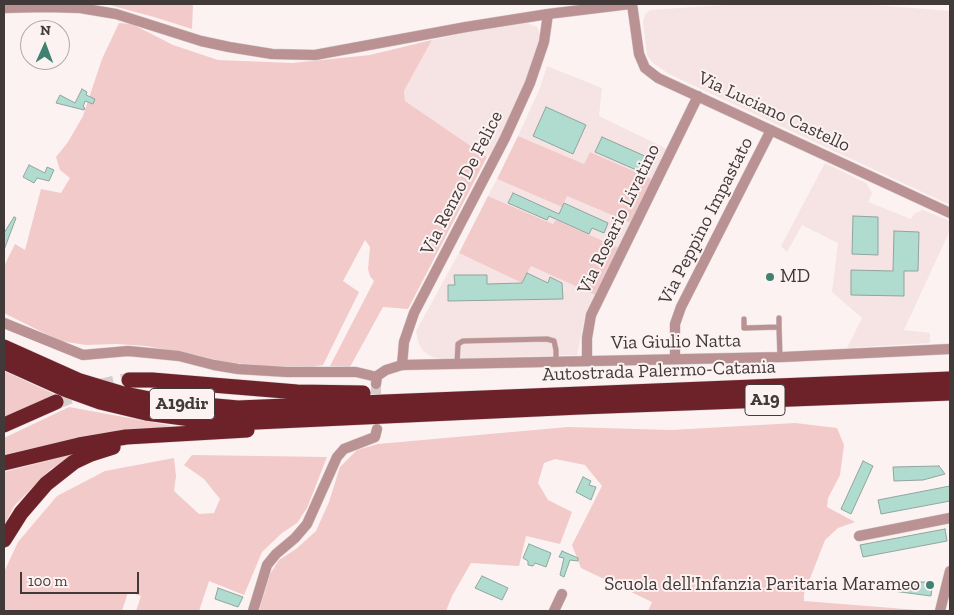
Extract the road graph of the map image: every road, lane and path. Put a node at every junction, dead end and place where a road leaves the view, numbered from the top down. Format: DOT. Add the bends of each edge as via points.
graph roads {
  1 [pos="631,4"];
  2 [pos="4,8"];
  3 [pos="548,14"];
  4 [pos="698,96"];
  5 [pos="771,130"];
  6 [pos="950,213"];
  7 [pos="779,318"];
  8 [pos="744,319"];
  9 [pos="4,323"];
  10 [pos="779,328"];
  11 [pos="4,347"];
  12 [pos="950,349"];
  13 [pos="780,357"];
  14 [pos="675,359"];
  15 [pos="587,361"];
  16 [pos="4,362"];
  17 [pos="556,362"];
  18 [pos="457,364"];
  19 [pos="402,366"];
  20 [pos="950,379"];
  21 [pos="129,380"];
  22 [pos="950,393"];
  23 [pos="497,397"];
  24 [pos="56,402"];
  25 [pos="580,407"];
  26 [pos="372,416"];
  27 [pos="4,425"];
  28 [pos="188,434"];
  29 [pos="4,463"];
  30 [pos="950,518"];
  31 [pos="859,536"];
  32 [pos="4,540"];
  33 [pos="950,571"];
  34 [pos="562,594"];
  35 [pos="253,611"];
  36 [pos="554,611"];
  37 [pos="940,611"];
  1 -- 3 [label="street"];
  1 -- 4 [label="street, Via Luciano Castello" via="639,54 645,68 658,78"];
  2 -- 3 [label="street" via="80,8 116,14 220,45 272,54 315,55"];
  3 -- 19 [label="street, Via Renzo De Felice" via="544,42 530,83 414,313 404,342"];
  4 -- 5 [label="street, Via Luciano Castello"];
  4 -- 15 [label="street, Via Rosario Livatino" via="591,315"];
  5 -- 6 [label="street, Via Luciano Castello"];
  5 -- 14 [label="street, Via Peppino Impastato" via="681,307 675,324"];
  7 -- 10 [label="lane"];
  8 -- 10 [label="lane" via="744,328"];
  9 -- 19 [label="street" via="83,355 149,353 238,369 356,372 376,381 386,370"];
  10 -- 13 [label="lane"];
  11 -- 26 [label="highway, A19dir" via="80,381 120,394 238,408"];
  12 -- 13 [label="street, Via Giulio Natta"];
  13 -- 14 [label="street, Via Giulio Natta"];
  14 -- 15 [label="street, Via Giulio Natta"];
  15 -- 17 [label="street, Via Giulio Natta"];
  16 -- 26 [label="highway, A19dir" via="100,402 146,413 256,422"];
  17 -- 18 [label="street, Via Giulio Natta"];
  17 -- 18 [label="lane" via="554,341 482,340 458,344"];
  18 -- 19 [label="street, Via Giulio Natta"];
  20 -- 23 [label="highway, Autostrada Palermo-Catania / A19"];
  21 -- 23 [label="highway" via="297,392 437,392"];
  22 -- 25 [label="highway, Autostrada Palermo-Catania / A19"];
  23 -- 26 [label="highway, Autostrada Palermo-Catania / A19"];
  24 -- 27 [label="highway"];
  25 -- 26 [label="highway, Autostrada Palermo-Catania / A19"];
  25 -- 28 [label="highway"];
  26 -- 35 [label="street" via="375,437 344,449 337,458 307,524 267,565"];
  28 -- 29 [label="highway" via="126,437 79,444"];
  28 -- 32 [label="highway" via="107,448 74,462 34,496"];
  30 -- 31 [label="street"];
  33 -- 37 [label="street"];
  34 -- 36 [label="street"];
}
